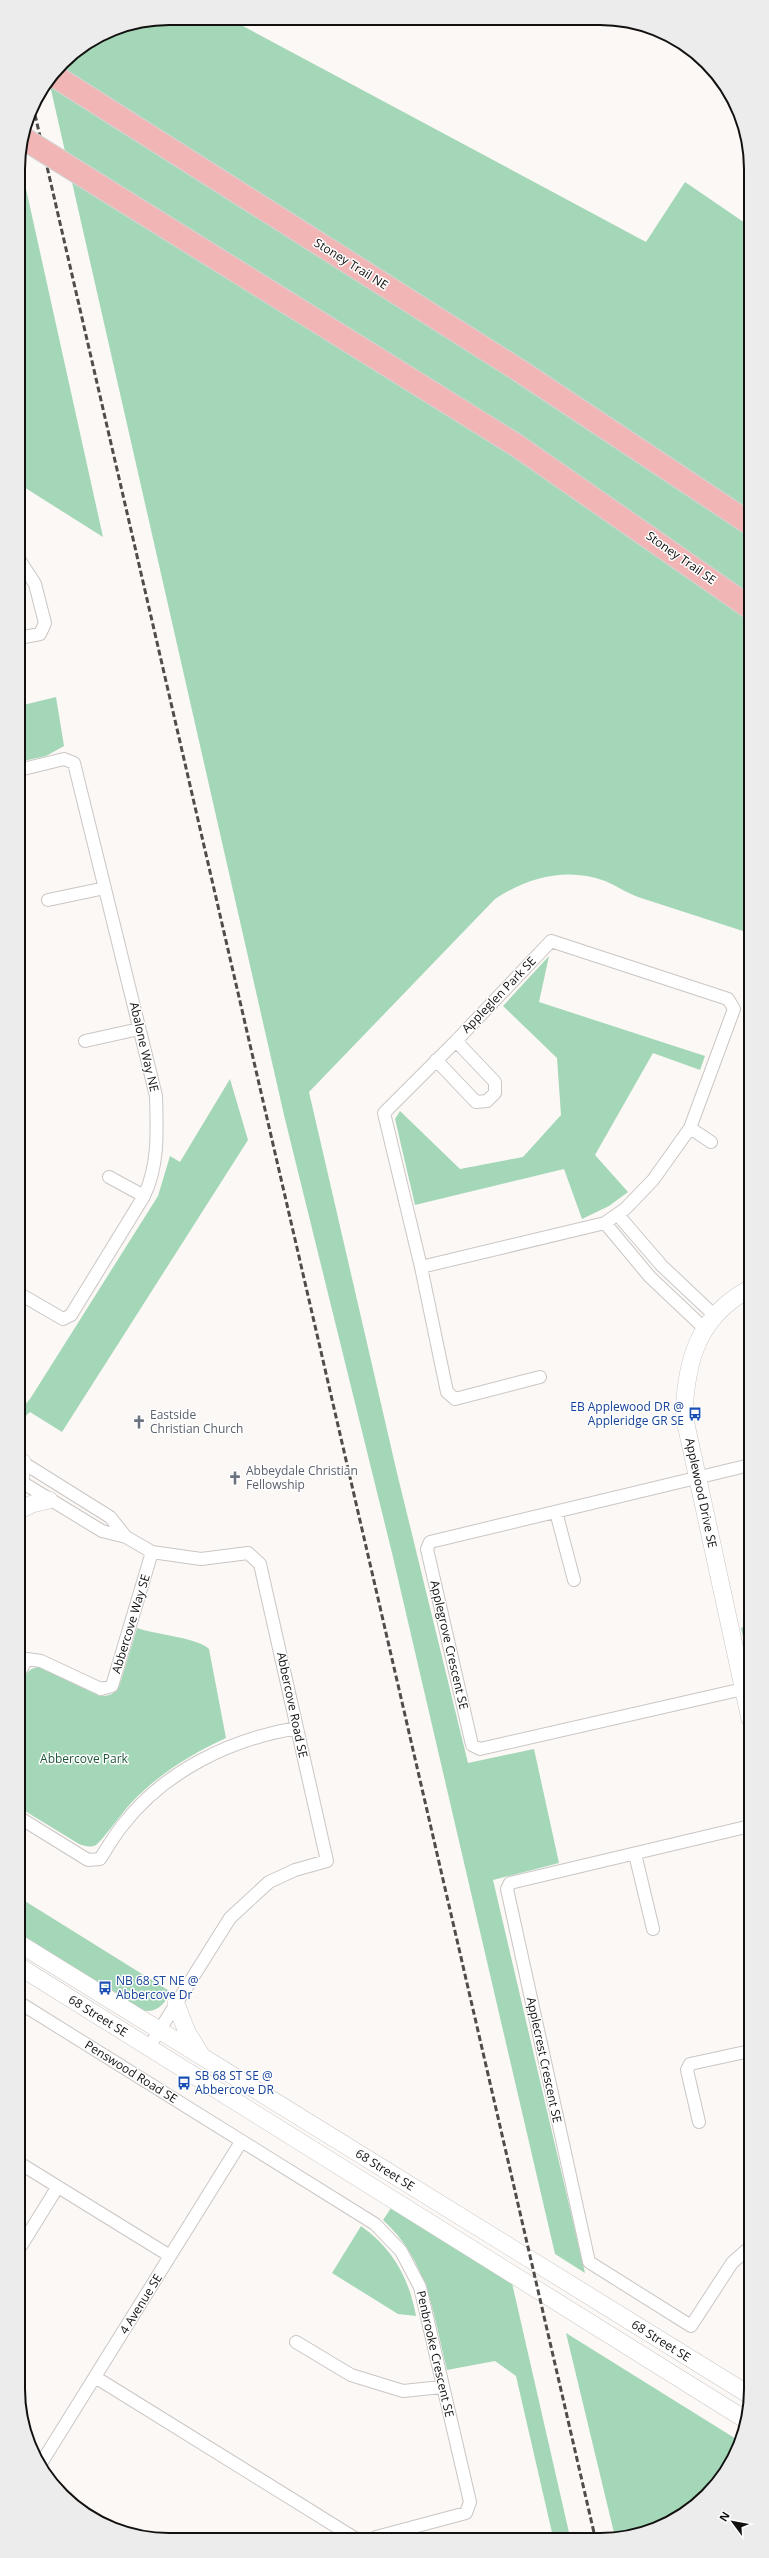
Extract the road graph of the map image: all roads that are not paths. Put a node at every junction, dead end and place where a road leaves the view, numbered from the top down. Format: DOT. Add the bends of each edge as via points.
graph roads {
  1 [pos="58,78"];
  2 [pos="28,141"];
  3 [pos="744,520"];
  4 [pos="25,568"];
  5 [pos="744,603"];
  6 [pos="25,637"];
  7 [pos="25,769"];
  8 [pos="105,888"];
  9 [pos="48,900"];
  10 [pos="139,1029"];
  11 [pos="85,1041"];
  12 [pos="456,1042"];
  13 [pos="436,1060"];
  14 [pos="690,1128"];
  15 [pos="711,1142"];
  16 [pos="109,1177"];
  17 [pos="144,1196"];
  18 [pos="618,1215"];
  19 [pos="605,1223"];
  20 [pos="662,1266"];
  21 [pos="421,1267"];
  22 [pos="650,1277"];
  23 [pos="744,1292"];
  24 [pos="25,1297"];
  25 [pos="709,1322"];
  26 [pos="540,1377"];
  27 [pos="25,1464"];
  28 [pos="744,1467"];
  29 [pos="698,1479"];
  30 [pos="25,1485"];
  31 [pos="49,1500"];
  32 [pos="25,1508"];
  33 [pos="556,1512"];
  34 [pos="126,1536"];
  35 [pos="152,1552"];
  36 [pos="574,1580"];
  37 [pos="25,1663"];
  38 [pos="743,1689"];
  39 [pos="744,1693"];
  40 [pos="297,1728"];
  41 [pos="25,1821"];
  42 [pos="744,1827"];
  43 [pos="636,1854"];
  44 [pos="653,1929"];
  45 [pos="25,1947"];
  46 [pos="25,1970"];
  47 [pos="176,2004"];
  48 [pos="25,2005"];
  49 [pos="160,2030"];
  50 [pos="149,2047"];
  51 [pos="744,2052"];
  52 [pos="202,2056"];
  53 [pos="699,2122"];
  54 [pos="241,2142"];
  55 [pos="25,2167"];
  56 [pos="57,2188"];
  57 [pos="25,2240"];
  58 [pos="744,2252"];
  59 [pos="170,2256"];
  60 [pos="296,2342"];
  61 [pos="95,2377"];
  62 [pos="442,2387"];
  63 [pos="744,2392"];
  64 [pos="741,2417"];
  65 [pos="43,2460"];
  66 [pos="347,2533"];
  67 [pos="390,2533"];
  1 -- 3 [label="highway, Stoney Trail NE" via="513,366"];
  2 -- 5 [label="highway, Stoney Trail SE, bridge" via="516,445"];
  4 -- 6 [label="street" via="35,584 45,623 40,634"];
  7 -- 8 [label="street, Abalone Way NE" via="64,759 74,762"];
  8 -- 9 [label="street"];
  8 -- 10 [label="street, Abalone Way NE"];
  10 -- 11 [label="street"];
  10 -- 17 [label="street, Abalone Way NE" via="156,1096 157,1133 151,1182"];
  12 -- 13 [label="street, Appleglen Park SE"];
  12 -- 13 [label="street" via="495,1082 495,1093 487,1101 476,1102"];
  12 -- 14 [label="street, Appleglen Park SE" via="551,941 728,999 734,1009"];
  13 -- 21 [label="street, Appleglen Park SE" via="384,1112"];
  14 -- 15 [label="street"];
  14 -- 18 [label="street, Appleglen Park SE" via="653,1180"];
  16 -- 17 [label="street"];
  17 -- 24 [label="street, Abalone Way NE" via="71,1315 63,1319"];
  18 -- 19 [label="street, Appleglen Park SE"];
  18 -- 20 [label="street"];
  19 -- 21 [label="street, Appleglen Park SE"];
  19 -- 22 [label="street"];
  20 -- 22 [label="street"];
  20 -- 25 [label="street"];
  21 -- 26 [label="street" via="447,1392 455,1399"];
  22 -- 25 [label="street"];
  23 -- 25 [label="main road, Applewood Drive SE" via="734,1297"];
  25 -- 29 [label="main road, Applewood Drive SE" via="692,1356 685,1387 684,1415"];
  27 -- 34 [label="street" via="110,1517"];
  28 -- 29 [label="street, Applegrove Crescent SE"];
  29 -- 33 [label="street, Applegrove Crescent SE"];
  29 -- 38 [label="main road, Applewood Drive SE"];
  30 -- 31 [label="street"];
  31 -- 32 [label="main road"];
  31 -- 34 [label="street" via="102,1531"];
  33 -- 36 [label="street"];
  33 -- 38 [label="street, Applegrove Crescent SE" via="430,1542 427,1549 472,1745 480,1750"];
  34 -- 35 [label="street"];
  35 -- 37 [label="street, Abbercove Way SE" via="112,1686 101,1689 41,1661 27,1660"];
  35 -- 40 [label="street, Abbercove Road SE" via="201,1559 248,1553 260,1564"];
  38 -- 39 [label="main road, Applewood Drive SE"];
  40 -- 41 [label="street" via="264,1734 199,1761 158,1789 122,1825 100,1859 88,1860"];
  40 -- 47 [label="street, Abbercove Road SE" via="327,1861 295,1870 269,1882 252,1896 230,1918"];
  42 -- 43 [label="street, Applecrest Crescent SE"];
  43 -- 44 [label="street"];
  43 -- 58 [label="street, Applecrest Crescent SE" via="510,1883 507,1889 588,2262 691,2326 732,2263"];
  45 -- 49 [label="main road, 68 Street SE"];
  46 -- 50 [label="main road, 68 Street SE"];
  47 -- 49 [label="street"];
  47 -- 52 [label="main road" via="187,2032"];
  48 -- 54 [label="street, Penswood Road SE"];
  49 -- 50 [label="street"];
  49 -- 52 [label="main road, 68 Street SE"];
  50 -- 64 [label="main road, 68 Street SE"];
  51 -- 53 [label="street" via="690,2064 687,2070"];
  52 -- 63 [label="main road, 68 Street SE"];
  54 -- 59 [label="street, 4 Avenue SE"];
  54 -- 62 [label="street, Penbrooke Crescent SE" via="375,2224 401,2251 420,2287"];
  55 -- 56 [label="street"];
  56 -- 57 [label="street"];
  56 -- 59 [label="street"];
  59 -- 61 [label="street, 4 Avenue SE"];
  60 -- 62 [label="street" via="351,2375 403,2391"];
  61 -- 65 [label="street, 4 Avenue SE"];
  61 -- 66 [label="street"];
  62 -- 67 [label="street, Penbrooke Crescent SE" via="470,2502 466,2512"];
}
